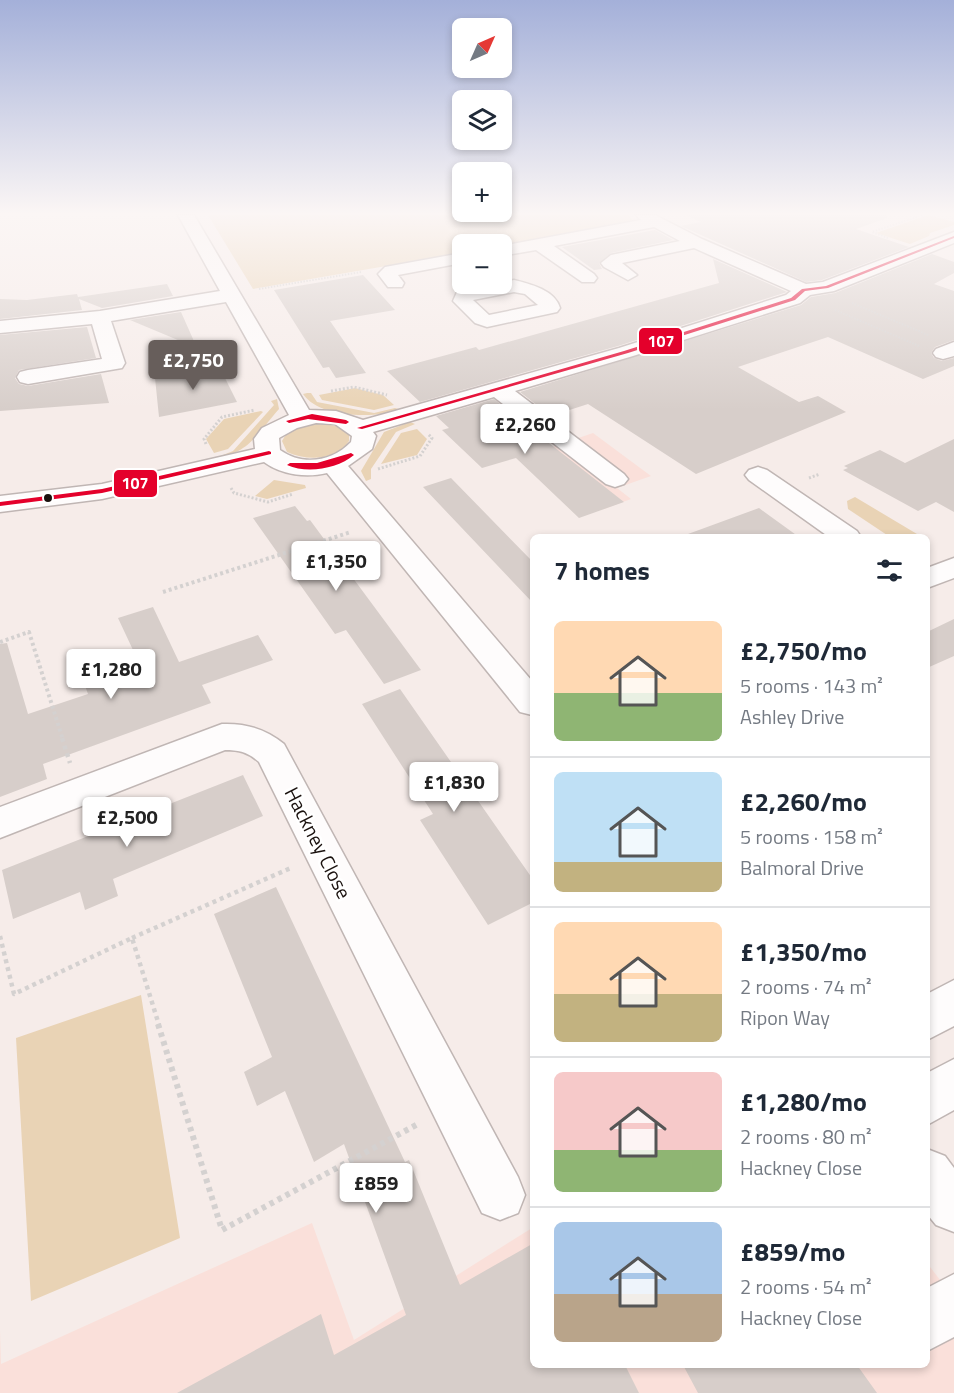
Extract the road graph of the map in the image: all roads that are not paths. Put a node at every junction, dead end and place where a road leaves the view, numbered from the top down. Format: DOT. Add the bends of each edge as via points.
graph roads {
  1 [pos="224,280"];
  2 [pos="782,280"];
  3 [pos="846,280"];
  4 [pos="807,291"];
  5 [pos="232,294"];
  6 [pos="100,317"];
  7 [pos="0,327"];
  8 [pos="28,377"];
  9 [pos="500,390"];
  10 [pos="302,418"];
  11 [pos="360,428"];
  12 [pos="269,453"];
  13 [pos="333,464"];
  14 [pos="758,475"];
  15 [pos="615,479"];
  16 [pos="0,504"];
  17 [pos="843,534"];
  18 [pos="954,567"];
  19 [pos="930,578"];
  20 [pos="530,701"];
  21 [pos="0,823"];
  22 [pos="954,1001"];
  23 [pos="930,1017"];
  24 [pos="954,1082"];
  25 [pos="930,1099"];
  26 [pos="930,1178"];
  27 [pos="500,1195"];
  28 [pos="954,1207"];
  29 [pos="954,1301"];
  30 [pos="930,1321"];
  1 -- 5 [label="street"];
  2 -- 4 [label="street"];
  3 -- 4 [label="street"];
  4 -- 9 [label="street" via="690,333"];
  5 -- 6 [label="street"];
  5 -- 10 [label="street"];
  6 -- 7 [label="street"];
  6 -- 8 [label="street" via="114,363"];
  9 -- 11 [label="street"];
  9 -- 15 [label="street"];
  10 -- 11 [label="street" via="329,416"];
  10 -- 12 [label="street" via="276,428 268,436"];
  11 -- 13 [label="street" via="363,444 357,452"];
  12 -- 13 [label="street" via="303,467"];
  12 -- 16 [label="street" via="86,495"];
  13 -- 20 [label="street"];
  14 -- 17 [label="street"];
  18 -- 19 [label="street"];
  21 -- 27 [label="street, Hackney Close" via="222,737 242,736 260,742 272,753"];
  22 -- 23 [label="street"];
  24 -- 25 [label="street"];
  26 -- 28 [label="street"];
  29 -- 30 [label="street"];
}
